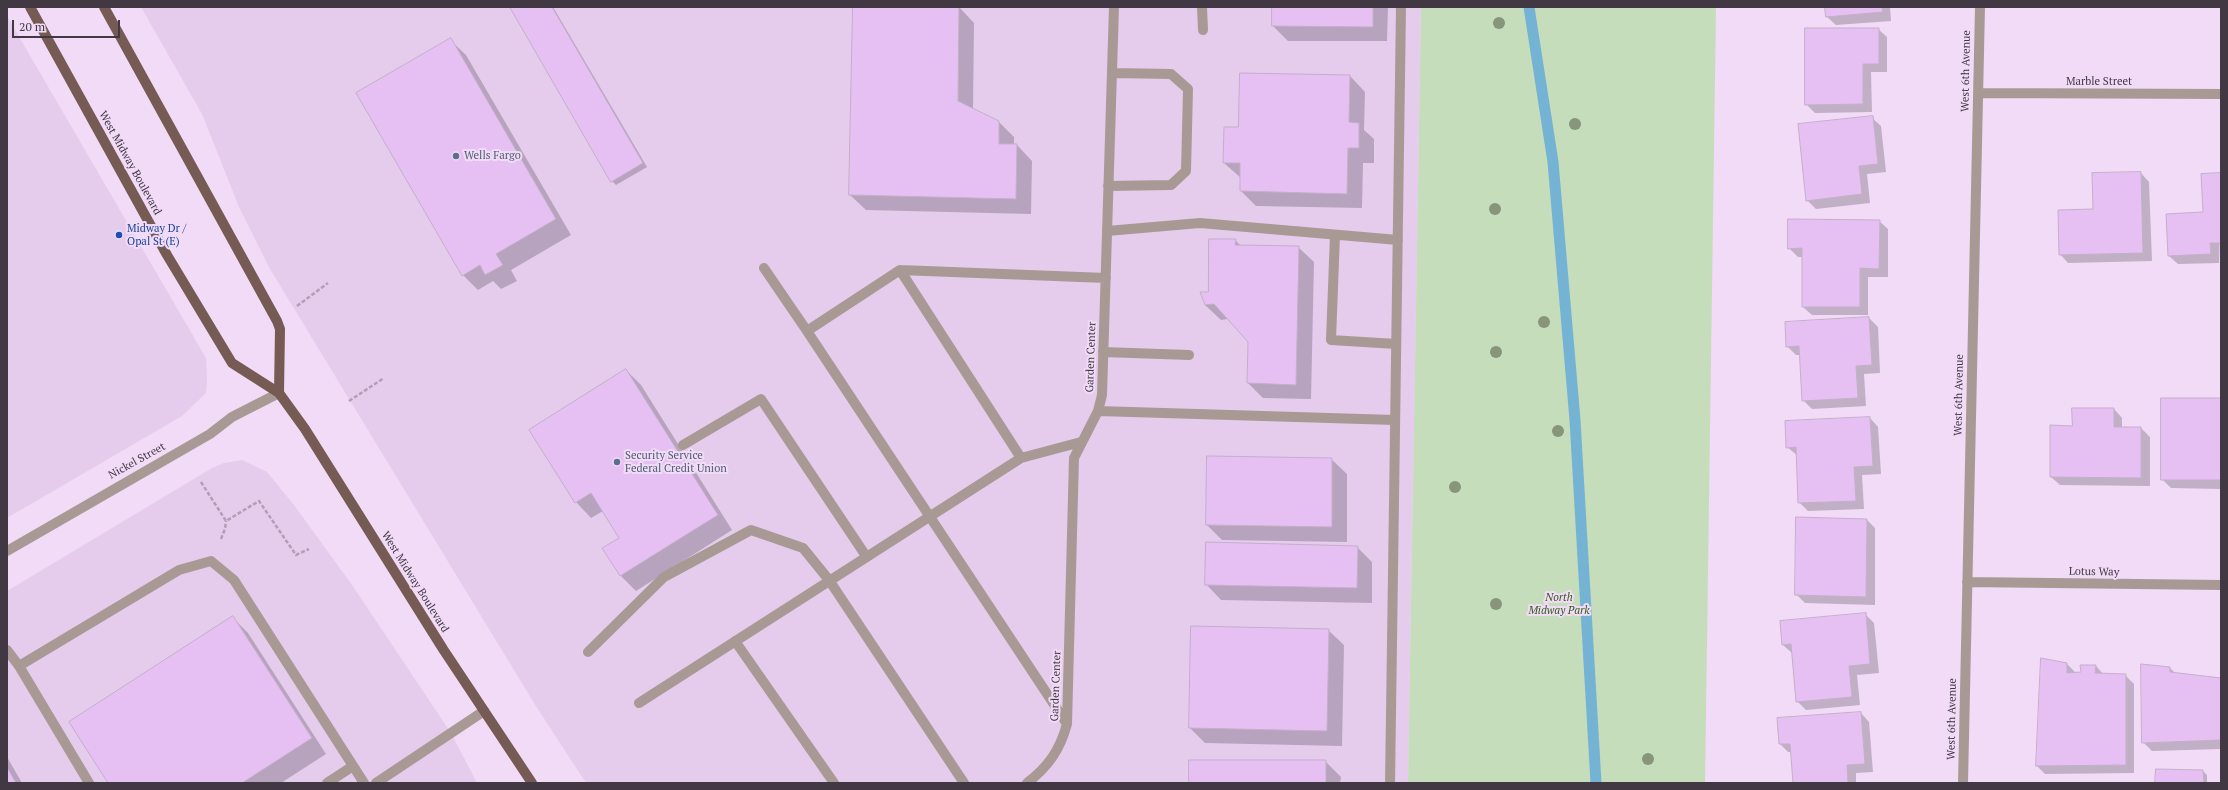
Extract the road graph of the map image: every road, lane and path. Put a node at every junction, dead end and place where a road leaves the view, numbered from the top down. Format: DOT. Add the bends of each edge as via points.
graph roads {
  1 [pos="30,7"];
  2 [pos="104,7"];
  3 [pos="1114,7"];
  4 [pos="1202,7"];
  5 [pos="1401,7"];
  6 [pos="1980,7"];
  7 [pos="1203,30"];
  8 [pos="1112,73"];
  9 [pos="1978,93"];
  10 [pos="2221,94"];
  11 [pos="1108,186"];
  12 [pos="1107,231"];
  13 [pos="1335,235"];
  14 [pos="1398,240"];
  15 [pos="764,268"];
  16 [pos="900,270"];
  17 [pos="1106,278"];
  18 [pos="328,283"];
  19 [pos="293,308"];
  20 [pos="807,331"];
  21 [pos="1396,344"];
  22 [pos="1103,352"];
  23 [pos="1189,355"];
  24 [pos="384,378"];
  25 [pos="279,393"];
  26 [pos="349,401"];
  27 [pos="1098,411"];
  28 [pos="1395,420"];
  29 [pos="1081,442"];
  30 [pos="683,445"];
  31 [pos="1021,458"];
  32 [pos="201,482"];
  33 [pos="930,516"];
  34 [pos="309,549"];
  35 [pos="7,551"];
  36 [pos="866,556"];
  37 [pos="829,580"];
  38 [pos="1967,582"];
  39 [pos="2221,585"];
  40 [pos="735,641"];
  41 [pos="7,650"];
  42 [pos="588,652"];
  43 [pos="19,666"];
  44 [pos="639,703"];
  45 [pos="484,711"];
  46 [pos="1067,724"];
  47 [pos="353,766"];
  48 [pos="89,783"];
  49 [pos="327,783"];
  50 [pos="364,783"];
  51 [pos="376,783"];
  52 [pos="532,783"];
  53 [pos="834,783"];
  54 [pos="964,783"];
  55 [pos="1027,783"];
  56 [pos="1390,783"];
  57 [pos="1963,783"];
  1 -- 25 [label="main road, West Midway Boulevard" via="167,254 232,363"];
  2 -- 25 [label="main road" via="280,329"];
  3 -- 8 [label="street, Garden Center"];
  4 -- 7 [label="street"];
  5 -- 14 [label="street"];
  6 -- 9 [label="street, West 6th Avenue"];
  8 -- 11 [label="street, Garden Center"];
  8 -- 11 [label="street" via="1171,74 1188,89 1186,171 1171,185"];
  9 -- 10 [label="street, Marble Street"];
  9 -- 38 [label="street, West 6th Avenue"];
  11 -- 12 [label="street, Garden Center"];
  12 -- 13 [label="street" via="1200,223"];
  12 -- 17 [label="street, Garden Center"];
  13 -- 14 [label="street"];
  13 -- 21 [label="street" via="1331,340"];
  14 -- 21 [label="street"];
  15 -- 20 [label="street"];
  16 -- 17 [label="street"];
  16 -- 20 [label="street"];
  16 -- 31 [label="street"];
  17 -- 22 [label="street, Garden Center"];
  18 -- 19 [label="path"];
  20 -- 33 [label="street"];
  21 -- 28 [label="street"];
  22 -- 23 [label="street"];
  22 -- 27 [label="street, Garden Center" via="1102,395"];
  24 -- 26 [label="path"];
  25 -- 35 [label="street, Nickel Street" via="232,417 210,434"];
  25 -- 45 [label="main road, West Midway Boulevard" via="305,429"];
  27 -- 28 [label="street"];
  27 -- 29 [label="street, Garden Center"];
  28 -- 56 [label="street"];
  29 -- 31 [label="street"];
  29 -- 46 [label="street, Garden Center" via="1074,458"];
  30 -- 36 [label="street" via="761,399"];
  31 -- 33 [label="street"];
  32 -- 34 [label="path" via="226,521 259,501 296,555"];
  33 -- 36 [label="street"];
  33 -- 46 [label="street"];
  36 -- 37 [label="street"];
  37 -- 40 [label="street"];
  37 -- 42 [label="street" via="803,548 751,530 664,577"];
  37 -- 54 [label="street"];
  38 -- 39 [label="street, Lotus Way"];
  38 -- 57 [label="street, West 6th Avenue"];
  40 -- 44 [label="street"];
  40 -- 53 [label="street"];
  41 -- 43 [label="street"];
  43 -- 47 [label="street" via="179,570 211,561 234,580"];
  43 -- 48 [label="street"];
  45 -- 51 [label="street"];
  45 -- 52 [label="main road, West Midway Boulevard"];
  46 -- 55 [label="street, Garden Center" via="1062,741 1049,764"];
  47 -- 49 [label="street"];
  47 -- 50 [label="street"];
}
